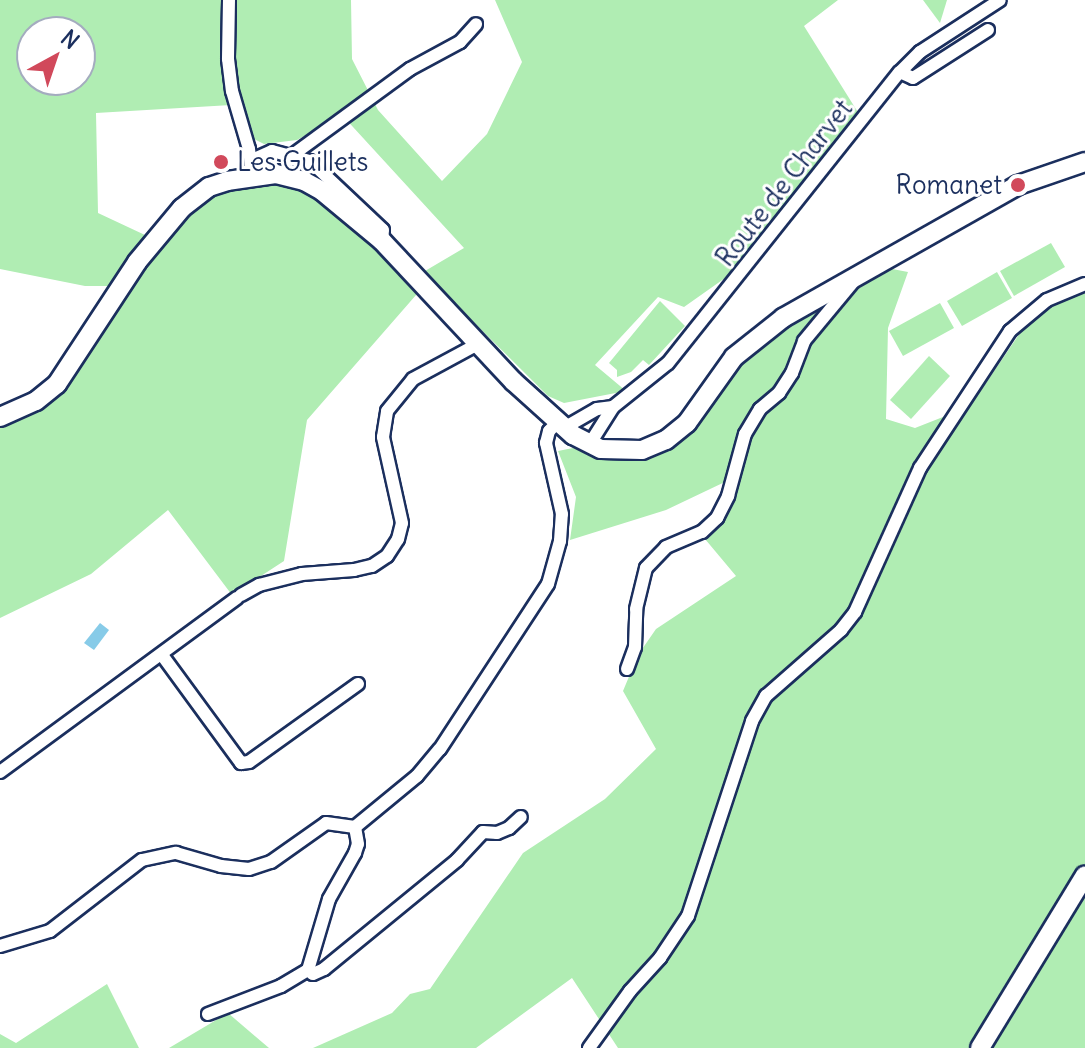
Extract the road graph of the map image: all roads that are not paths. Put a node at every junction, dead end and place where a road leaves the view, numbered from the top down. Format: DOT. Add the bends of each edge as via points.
graph roads {
  1 [pos="229,0"];
  2 [pos="1000,0"];
  3 [pos="476,24"];
  4 [pos="988,30"];
  5 [pos="900,72"];
  6 [pos="294,154"];
  7 [pos="1085,162"];
  8 [pos="252,168"];
  9 [pos="382,241"];
  10 [pos="860,274"];
  11 [pos="1085,284"];
  12 [pos="478,344"];
  13 [pos="613,407"];
  14 [pos="0,417"];
  15 [pos="561,425"];
  16 [pos="589,445"];
  17 [pos="162,655"];
  18 [pos="627,669"];
  19 [pos="358,684"];
  20 [pos="0,772"];
  21 [pos="521,817"];
  22 [pos="355,827"];
  23 [pos="1085,875"];
  24 [pos="0,946"];
  25 [pos="308,970"];
  26 [pos="208,1014"];
  27 [pos="589,1048"];
  28 [pos="980,1048"];
  1 -- 8 [label="street" via="232,91"];
  2 -- 5 [label="street, Route de Charvet" via="920,52"];
  3 -- 6 [label="street" via="460,42 410,69"];
  4 -- 5 [label="street" via="913,78"];
  5 -- 13 [label="street, Route de Charvet" via="668,363"];
  6 -- 8 [label="street" via="272,151"];
  6 -- 9 [label="street" via="322,170 359,204 383,230"];
  7 -- 10 [label="main road" via="1018,185"];
  8 -- 9 [label="main road" via="314,185"];
  8 -- 14 [label="main road" via="209,187 182,208 137,262 57,384 36,401"];
  9 -- 12 [label="main road"];
  10 -- 16 [label="main road" via="750,341 687,423 666,440 631,451"];
  10 -- 18 [label="street" via="804,341 779,393 760,409 745,434 717,518 702,532 666,547 646,568"];
  11 -- 27 [label="street" via="1047,300 1010,331 920,468 855,612 766,696 752,721 688,916"];
  12 -- 15 [label="main road"];
  12 -- 17 [label="street" via="413,379 387,411 383,437 402,523 387,556 372,566 259,585"];
  13 -- 15 [label="street, Route de Charvet"];
  13 -- 16 [label="street, Route de Charvet"];
  15 -- 16 [label="main road"];
  15 -- 22 [label="street" via="549,431 546,443 561,504 560,541 542,595 440,749 417,776"];
  17 -- 19 [label="street" via="241,763"];
  17 -- 20 [label="street"];
  21 -- 25 [label="street" via="497,833 483,832 457,860 324,969 313,974"];
  22 -- 24 [label="street" via="326,823 278,858 249,869 176,853 142,860 44,935"];
  22 -- 25 [label="street" via="358,844 329,899"];
  23 -- 28 [label="main road"];
  25 -- 26 [label="street"];
}
